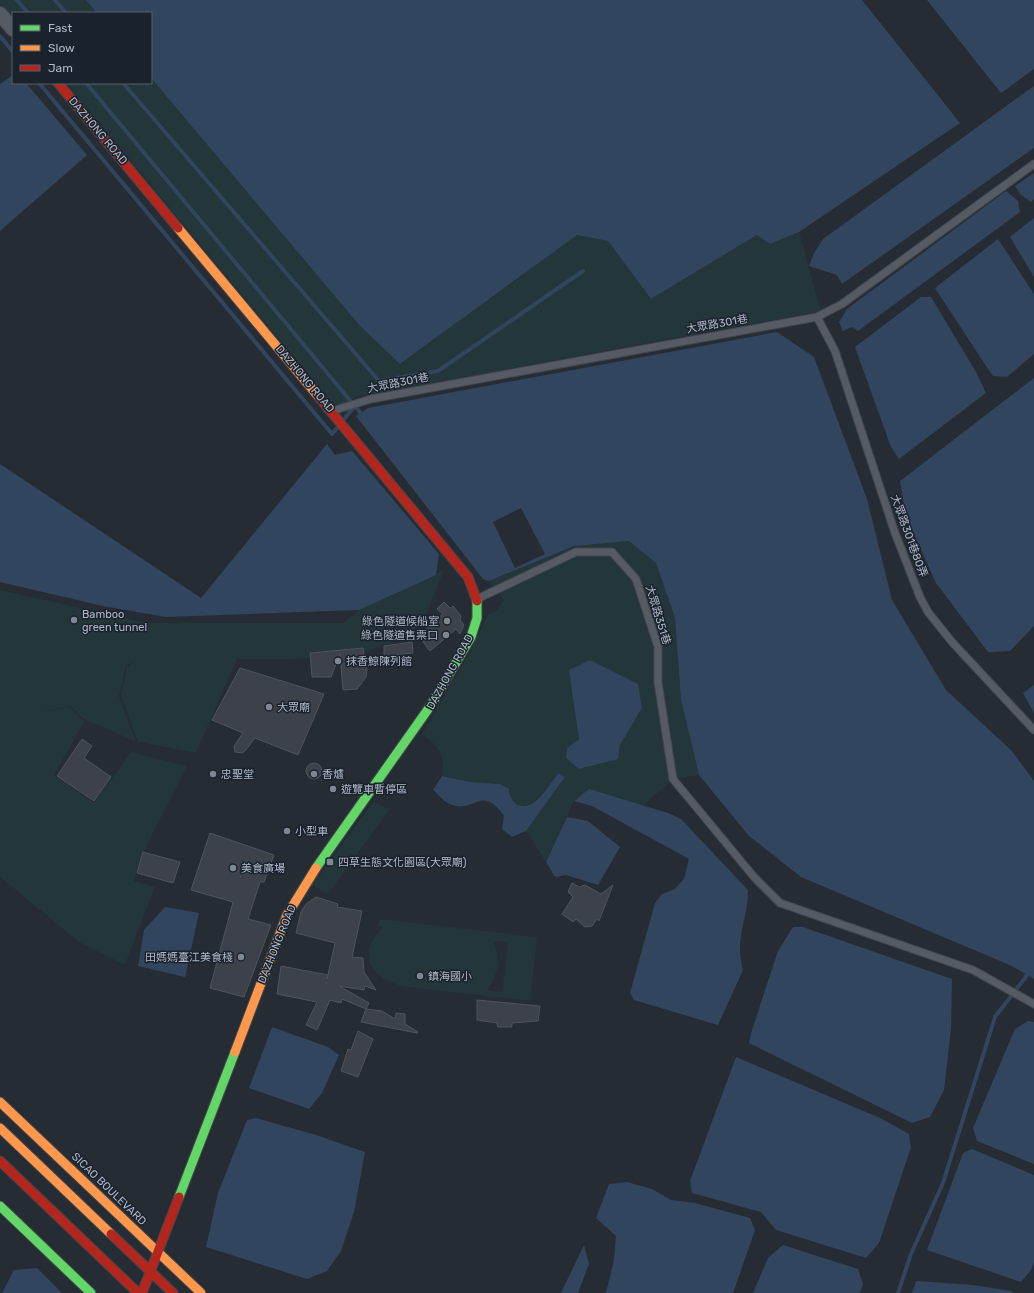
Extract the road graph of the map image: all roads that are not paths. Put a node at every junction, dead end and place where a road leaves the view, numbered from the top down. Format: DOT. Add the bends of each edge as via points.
graph roads {
  1 [pos="0,14"];
  2 [pos="12,28"];
  3 [pos="59,84"];
  4 [pos="1034,164"];
  5 [pos="817,317"];
  6 [pos="332,411"];
  7 [pos="477,599"];
  8 [pos="1034,730"];
  9 [pos="1034,1004"];
  10 [pos="0,1102"];
  11 [pos="0,1128"];
  12 [pos="0,1161"];
  13 [pos="0,1206"];
  14 [pos="158,1252"];
  15 [pos="150,1271"];
  16 [pos="91,1293"];
  17 [pos="138,1293"];
  18 [pos="142,1293"];
  19 [pos="173,1293"];
  20 [pos="201,1293"];
  1 -- 2 [label="street"];
  3 -- 6 [label="street, DAZHONG ROAD"];
  4 -- 5 [label="lane, 大眾路301巷" via="842,304"];
  5 -- 6 [label="lane, 大眾路301巷" via="371,399"];
  5 -- 8 [label="lane, 大眾路301巷80弄" via="836,351 895,533 920,597 928,612 952,642"];
  6 -- 7 [label="street, DAZHONG ROAD" via="468,576"];
  7 -- 9 [label="lane, 大眾路351巷" via="576,552 612,552 636,579 658,647 658,682 673,779 754,877 780,903 973,970"];
  7 -- 14 [label="street, DAZHONG ROAD" via="479,604 475,627 415,733 304,883 287,915"];
  10 -- 14 [label="street, SICAO BOULEVARD"];
  11 -- 15 [label="street"];
  12 -- 17 [label="street"];
  13 -- 16 [label="street"];
  14 -- 15 [label="street, DAZHONG ROAD"];
  14 -- 20 [label="street, SICAO BOULEVARD"];
  15 -- 18 [label="street, DAZHONG ROAD"];
  15 -- 19 [label="street"];
}
